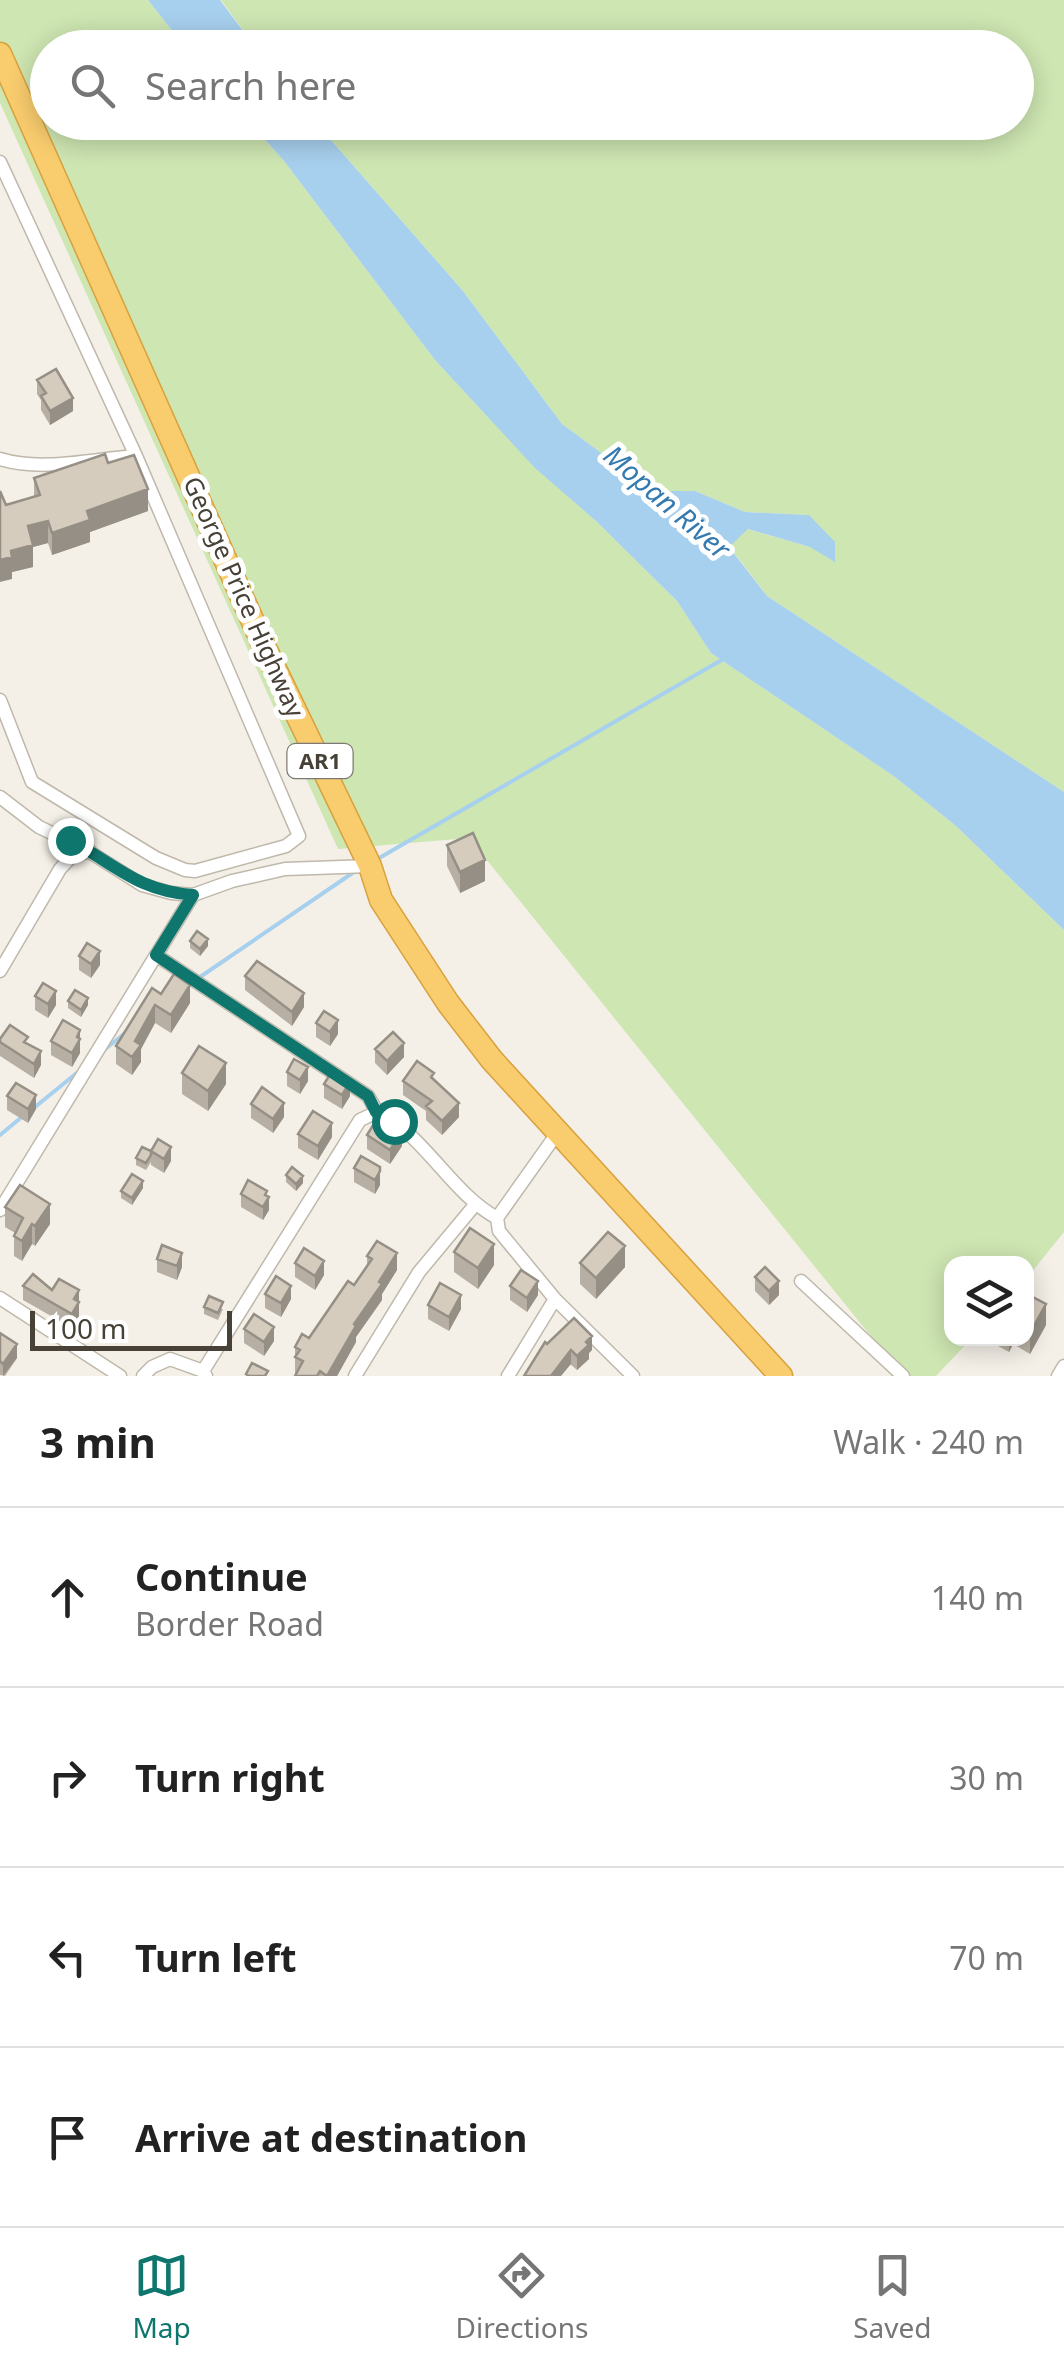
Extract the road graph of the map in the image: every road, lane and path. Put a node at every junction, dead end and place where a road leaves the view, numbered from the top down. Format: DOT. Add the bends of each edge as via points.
graph roads {
  1 [pos="0,54"];
  2 [pos="30,121"];
  3 [pos="38,140"];
  4 [pos="0,162"];
  5 [pos="136,456"];
  6 [pos="0,459"];
  7 [pos="0,700"];
  8 [pos="0,797"];
  9 [pos="90,852"];
  10 [pos="370,866"];
  11 [pos="193,895"];
  12 [pos="156,955"];
  13 [pos="0,971"];
  14 [pos="376,1112"];
  15 [pos="558,1132"];
  16 [pos="4,1197"];
  17 [pos="474,1206"];
  18 [pos="0,1210"];
  19 [pos="497,1218"];
  20 [pos="801,1281"];
  21 [pos="0,1298"];
  22 [pos="555,1300"];
  23 [pos="1064,1366"];
  24 [pos="204,1374"];
  25 [pos="120,1376"];
  26 [pos="143,1376"];
  27 [pos="354,1376"];
  28 [pos="508,1376"];
  29 [pos="633,1376"];
  30 [pos="781,1376"];
  31 [pos="902,1376"];
  32 [pos="1058,1376"];
  1 -- 2 [label="highway, George Price Highway / AR1"];
  3 -- 10 [label="highway, George Price Highway / AR1" via="262,642"];
  4 -- 5 [label="street"];
  5 -- 6 [label="street" via="17,464"];
  5 -- 7 [label="street" via="299,836 286,846 196,871 156,858 32,782"];
  8 -- 9 [label="street" via="39,827"];
  9 -- 11 [label="street" via="142,885"];
  9 -- 13 [label="street" via="72,856 60,869"];
  10 -- 11 [label="street" via="285,869"];
  10 -- 15 [label="highway, George Price Highway / AR1" via="382,900 448,1003"];
  11 -- 12 [label="street"];
  12 -- 14 [label="street" via="368,1096"];
  12 -- 16 [label="street"];
  14 -- 17 [label="street" via="394,1121"];
  14 -- 24 [label="street" via="360,1120"];
  15 -- 19 [label="street"];
  15 -- 30 [label="highway, George Price Highway / AR1"];
  16 -- 18 [label="street"];
  17 -- 19 [label="street"];
  17 -- 27 [label="street" via="420,1272"];
  19 -- 22 [label="street" via="500,1232"];
  20 -- 31 [label="street"];
  21 -- 25 [label="street"];
  22 -- 28 [label="street"];
  22 -- 29 [label="street"];
  23 -- 32 [label="street"];
  24 -- 26 [label="street" via="170,1360"];
}
